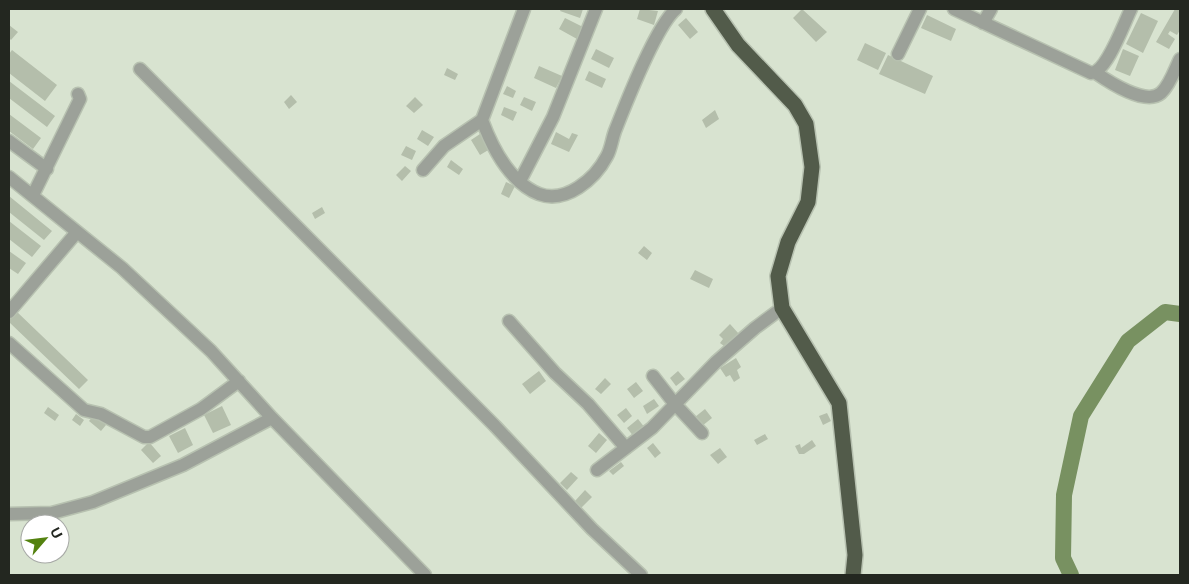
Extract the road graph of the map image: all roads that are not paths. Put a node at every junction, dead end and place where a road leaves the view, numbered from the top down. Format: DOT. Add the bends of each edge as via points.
graph roads {
  1 [pos="524,9"];
  2 [pos="596,9"];
  3 [pos="676,9"];
  4 [pos="713,9"];
  5 [pos="920,9"];
  6 [pos="954,9"];
  7 [pos="991,9"];
  8 [pos="1131,9"];
  9 [pos="983,23"];
  10 [pos="898,54"];
  11 [pos="1180,59"];
  12 [pos="140,69"];
  13 [pos="1096,73"];
  14 [pos="78,94"];
  15 [pos="482,120"];
  16 [pos="9,141"];
  17 [pos="47,168"];
  18 [pos="423,170"];
  19 [pos="9,177"];
  20 [pos="520,181"];
  21 [pos="33,195"];
  22 [pos="77,232"];
  23 [pos="782,308"];
  24 [pos="9,312"];
  25 [pos="509,321"];
  26 [pos="9,343"];
  27 [pos="653,376"];
  28 [pos="239,381"];
  29 [pos="674,403"];
  30 [pos="272,418"];
  31 [pos="702,433"];
  32 [pos="626,448"];
  33 [pos="597,470"];
  34 [pos="9,514"];
  35 [pos="425,575"];
  36 [pos="641,575"];
  37 [pos="853,575"];
  1 -- 15 [label="street"];
  2 -- 20 [label="street" via="553,117"];
  3 -- 20 [label="street" via="669,15 650,52 614,133 608,155 598,171 573,191 557,196 544,196"];
  4 -- 23 [label="highway" via="738,45 795,105 806,124 811,183 808,202 788,242 778,276"];
  5 -- 10 [label="street"];
  6 -- 9 [label="street"];
  7 -- 9 [label="street"];
  8 -- 13 [label="street" via="1104,65"];
  9 -- 13 [label="street" via="1055,58"];
  11 -- 13 [label="street" via="1160,95 1149,98 1111,83"];
  12 -- 36 [label="street" via="495,426 592,530"];
  14 -- 17 [label="street" via="80,99"];
  15 -- 18 [label="street" via="444,146"];
  15 -- 20 [label="street" via="500,159"];
  16 -- 17 [label="street"];
  17 -- 21 [label="street"];
  19 -- 21 [label="street"];
  21 -- 22 [label="street"];
  22 -- 24 [label="street"];
  22 -- 28 [label="street" via="146,289"];
  23 -- 29 [label="street" via="730,349"];
  23 -- 37 [label="highway" via="839,403 855,555"];
  25 -- 32 [label="street"];
  26 -- 28 [label="street" via="84,410 101,414 144,437 150,437 201,409"];
  27 -- 29 [label="street"];
  28 -- 30 [label="street"];
  29 -- 31 [label="street"];
  29 -- 32 [label="street" via="652,428"];
  30 -- 34 [label="street" via="183,465 93,502 52,513"];
  30 -- 35 [label="street"];
  32 -- 33 [label="street"];
}
